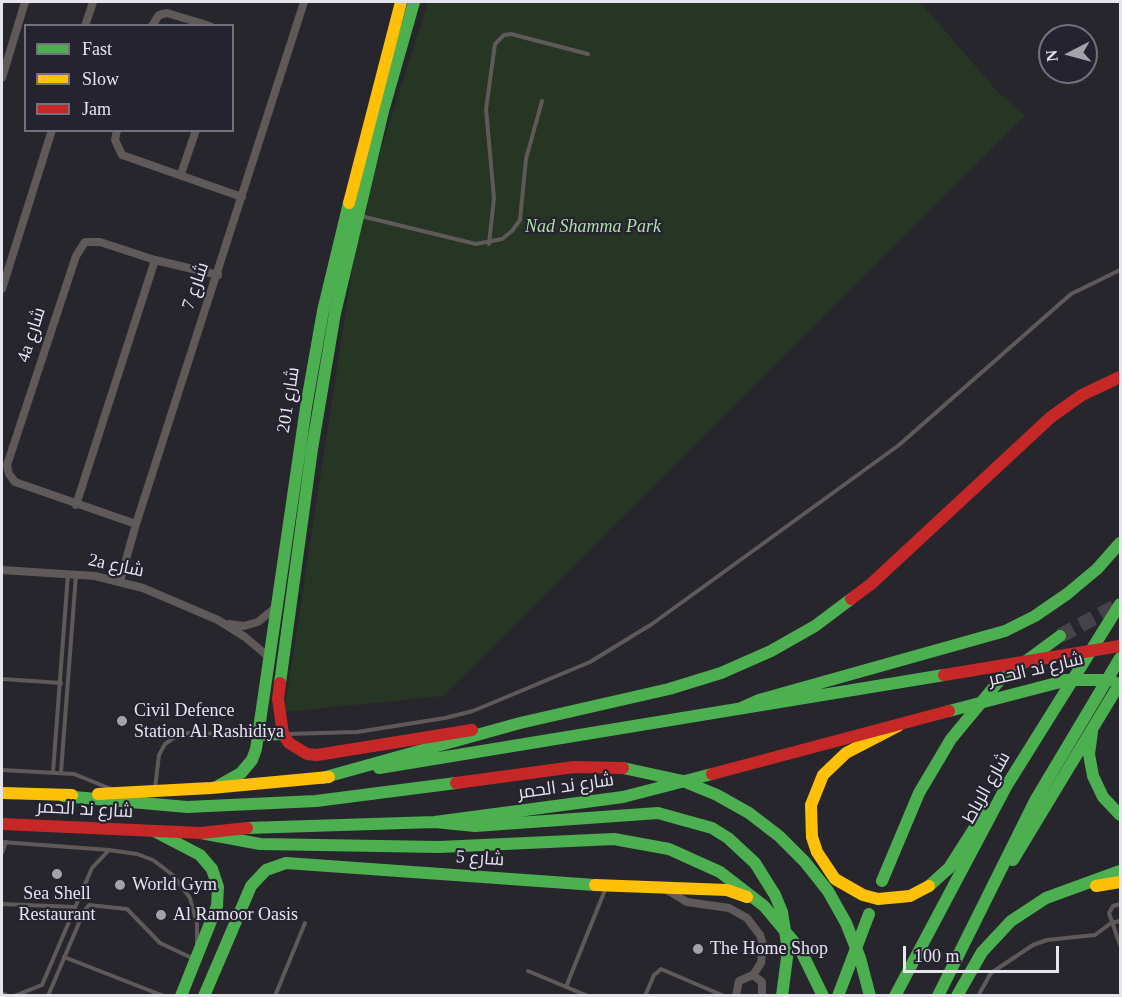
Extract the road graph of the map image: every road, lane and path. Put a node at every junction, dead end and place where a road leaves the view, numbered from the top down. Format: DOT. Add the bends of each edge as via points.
graph roads {
  1 [pos="25,2"];
  2 [pos="93,2"];
  3 [pos="304,2"];
  4 [pos="401,2"];
  5 [pos="414,2"];
  6 [pos="86,24"];
  7 [pos="153,24"];
  8 [pos="203,24"];
  9 [pos="588,54"];
  10 [pos="2,78"];
  11 [pos="542,101"];
  12 [pos="51,132"];
  13 [pos="117,132"];
  14 [pos="195,132"];
  15 [pos="181,174"];
  16 [pos="242,197"];
  17 [pos="357,215"];
  18 [pos="489,244"];
  19 [pos="155,260"];
  20 [pos="1120,270"];
  21 [pos="218,275"];
  22 [pos="2,289"];
  23 [pos="1120,377"];
  24 [pos="76,505"];
  25 [pos="136,524"];
  26 [pos="1120,543"];
  27 [pos="2,570"];
  28 [pos="72,574"];
  29 [pos="120,581"];
  30 [pos="279,602"];
  31 [pos="1120,604"];
  32 [pos="218,620"];
  33 [pos="1060,636"];
  34 [pos="1120,646"];
  35 [pos="270,658"];
  36 [pos="1120,658"];
  37 [pos="1120,670"];
  38 [pos="2,679"];
  39 [pos="1064,680"];
  40 [pos="1120,681"];
  41 [pos="61,683"];
  42 [pos="741,708"];
  43 [pos="1096,722"];
  44 [pos="520,723"];
  45 [pos="898,726"];
  46 [pos="283,734"];
  47 [pos="259,735"];
  48 [pos="2,770"];
  49 [pos="53,772"];
  50 [pos="61,772"];
  51 [pos="322,778"];
  52 [pos="1007,785"];
  53 [pos="211,788"];
  54 [pos="155,791"];
  55 [pos="2,793"];
  56 [pos="120,793"];
  57 [pos="63,796"];
  58 [pos="1120,815"];
  59 [pos="435,822"];
  60 [pos="2,824"];
  61 [pos="154,831"];
  62 [pos="201,833"];
  63 [pos="4,842"];
  64 [pos="109,850"];
  65 [pos="2,853"];
  66 [pos="1120,871"];
  67 [pos="882,881"];
  68 [pos="1120,882"];
  69 [pos="607,886"];
  70 [pos="992,886"];
  71 [pos="667,890"];
  72 [pos="1066,890"];
  73 [pos="2,904"];
  74 [pos="1120,904"];
  75 [pos="75,907"];
  76 [pos="869,914"];
  77 [pos="1120,921"];
  78 [pos="305,922"];
  79 [pos="1111,923"];
  80 [pos="1120,945"];
  81 [pos="64,957"];
  82 [pos="197,957"];
  83 [pos="787,968"];
  84 [pos="528,971"];
  85 [pos="753,975"];
  86 [pos="567,987"];
  87 [pos="2,993"];
  88 [pos="8,996"];
  89 [pos="14,996"];
  90 [pos="48,996"];
  91 [pos="164,996"];
  92 [pos="181,996"];
  93 [pos="204,996"];
  94 [pos="275,996"];
  95 [pos="588,996"];
  96 [pos="645,996"];
  97 [pos="724,996"];
  98 [pos="736,996"];
  99 [pos="762,996"];
  100 [pos="782,996"];
  101 [pos="823,996"];
  102 [pos="838,996"];
  103 [pos="870,996"];
  104 [pos="894,996"];
  105 [pos="938,996"];
  106 [pos="957,996"];
  107 [pos="978,996"];
  1 -- 10 [label="street"];
  2 -- 6 [label="street"];
  3 -- 16 [label="street, شارع 7"];
  4 -- 30 [label="main road, شارع 201" via="368,120 323,311"];
  5 -- 17 [label="main road, شارع 201"];
  7 -- 8 [label="street" via="159,15 166,13"];
  9 -- 18 [label="lane" via="511,34 504,34 495,44 486,109 494,198"];
  11 -- 18 [label="lane" via="526,159 520,220 507,236"];
  12 -- 22 [label="street"];
  13 -- 15 [label="street" via="115,140 122,155"];
  14 -- 15 [label="street"];
  15 -- 16 [label="street"];
  16 -- 21 [label="street, شارع 7"];
  17 -- 18 [label="lane"];
  17 -- 46 [label="main road, شارع 201" via="335,313 311,461 278,699"];
  19 -- 21 [label="street, 4a شارع"];
  19 -- 24 [label="street"];
  19 -- 24 [label="street, 4a شارع" via="92,240 79,248 13,445 7,465 15,482"];
  20 -- 46 [label="lane" via="1071,294 899,445 652,624 590,662 483,707 445,718 357,732"];
  21 -- 25 [label="street, شارع 7"];
  23 -- 44 [label="main road" via="1082,395 1050,417 871,584 795,638 746,663 695,682"];
  24 -- 25 [label="street, 4a شارع"];
  25 -- 29 [label="street, شارع 7"];
  26 -- 42 [label="main road" via="1067,594 1005,631"];
  27 -- 28 [label="street, 2a شارع"];
  28 -- 29 [label="street, 2a شارع"];
  28 -- 41 [label="lane"];
  28 -- 50 [label="lane"];
  29 -- 32 [label="street, 2a شارع"];
  30 -- 32 [label="street, 2a شارع" via="270,614 251,624 237,626"];
  30 -- 35 [label="main road, شارع 201"];
  31 -- 52 [label="main road, شارع الرباط"];
  32 -- 35 [label="street, 2a شارع"];
  33 -- 67 [label="main road" via="999,681 951,739 919,793"];
  34 -- 42 [label="main road, شارع ند الحمر"];
  35 -- 47 [label="main road, شارع 201"];
  36 -- 70 [label="main road" via="1050,772"];
  37 -- 39 [label="main road, شارع ند الحمر"];
  38 -- 41 [label="lane"];
  39 -- 40 [label="main road"];
  39 -- 45 [label="main road, شارع ند الحمر"];
  40 -- 43 [label="main road"];
  41 -- 49 [label="lane"];
  42 -- 51 [label="main road, شارع ند الحمر"];
  43 -- 58 [label="main road" via="1089,754 1093,777 1103,797"];
  43 -- 70 [label="main road" via="1026,842"];
  44 -- 46 [label="main road" via="317,755 297,749"];
  44 -- 51 [label="main road"];
  45 -- 52 [label="main road" via="834,763 813,797 810,821 817,852 835,879 848,888 863,895 894,899 925,890 949,868 973,827"];
  45 -- 59 [label="main road, شارع ند الحمر" via="623,797"];
  46 -- 47 [label="main road"];
  47 -- 53 [label="main road, شارع 201" via="247,767"];
  47 -- 54 [label="lane" via="188,733 175,737 159,755"];
  48 -- 49 [label="lane"];
  49 -- 50 [label="lane"];
  50 -- 56 [label="lane"];
  51 -- 53 [label="main road, شارع ند الحمر"];
  52 -- 104 [label="main road, شارع الرباط"];
  53 -- 54 [label="main road, شارع ند الحمر"];
  54 -- 56 [label="main road, شارع ند الحمر"];
  55 -- 57 [label="main road, شارع ند الحمر"];
  56 -- 57 [label="main road, شارع ند الحمر"];
  57 -- 103 [label="main road" via="187,807 316,801 574,766 647,771 717,795 749,813 792,849 828,891 846,923 861,958"];
  59 -- 62 [label="main road, شارع ند الحمر" via="260,827"];
  59 -- 83 [label="main road" via="475,826 639,813 694,821 728,838 766,878 784,922"];
  60 -- 61 [label="main road, شارع ند الحمر"];
  61 -- 62 [label="main road, شارع ند الحمر"];
  61 -- 82 [label="main road" via="200,855 216,878 218,906"];
  62 -- 101 [label="main road" via="260,844 438,847 614,839 651,845 695,859 743,887 800,949"];
  63 -- 64 [label="lane"];
  63 -- 65 [label="lane"];
  64 -- 75 [label="lane" via="95,862"];
  64 -- 82 [label="lane" via="153,860 180,883 195,915"];
  66 -- 72 [label="main road"];
  68 -- 72 [label="main road"];
  69 -- 71 [label="main road, شارع 5"];
  69 -- 86 [label="lane"];
  69 -- 93 [label="main road, شارع 5" via="296,863 275,866 251,886"];
  70 -- 105 [label="main road"];
  71 -- 83 [label="main road, شارع 5" via="726,890 755,902 775,923"];
  71 -- 85 [label="street" via="687,902 729,908 747,918 763,945 761,963"];
  72 -- 106 [label="main road" via="1028,908 996,935 970,969"];
  73 -- 75 [label="lane"];
  74 -- 79 [label="lane" via="1110,910"];
  75 -- 89 [label="lane" via="42,985"];
  76 -- 102 [label="main road"];
  77 -- 79 [label="lane"];
  78 -- 94 [label="lane"];
  79 -- 80 [label="lane"];
  79 -- 107 [label="lane" via="1095,935 1033,945 991,973"];
  81 -- 82 [label="lane" via="86,907 93,904 127,909 159,943"];
  81 -- 90 [label="lane"];
  81 -- 91 [label="lane"];
  82 -- 92 [label="main road"];
  83 -- 100 [label="main road"];
  84 -- 86 [label="lane"];
  85 -- 98 [label="street" via="739,981"];
  85 -- 99 [label="street" via="762,982"];
  86 -- 95 [label="lane"];
  87 -- 88 [label="lane"];
  96 -- 97 [label="lane" via="661,969"];
}
